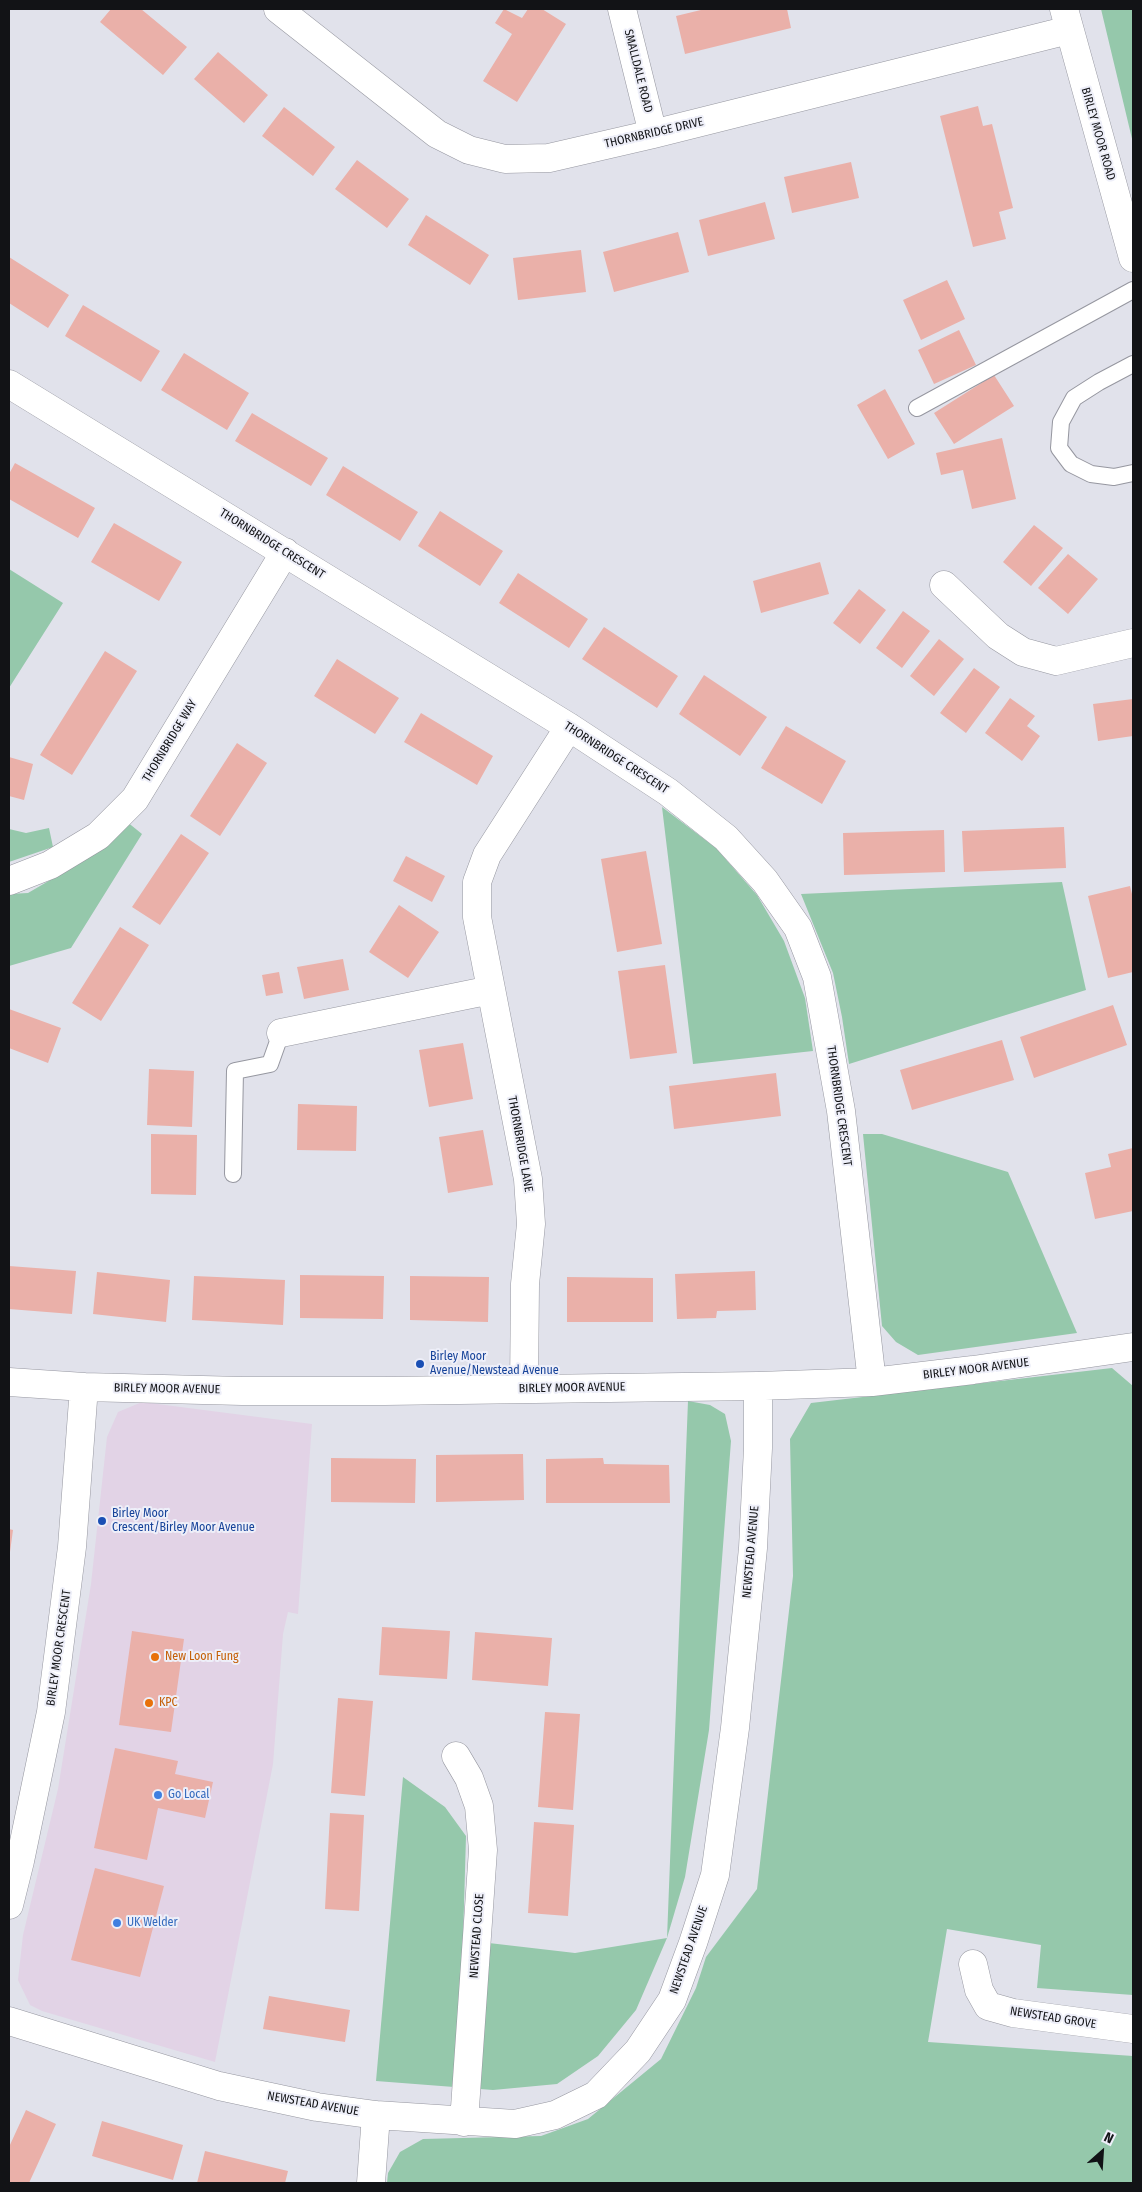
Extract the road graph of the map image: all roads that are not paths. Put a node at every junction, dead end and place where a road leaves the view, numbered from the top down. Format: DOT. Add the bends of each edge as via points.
graph roads {
  1 [pos="278,9"];
  2 [pos="622,9"];
  3 [pos="1066,19"];
  4 [pos="653,134"];
  5 [pos="1133,258"];
  6 [pos="1133,290"];
  7 [pos="1133,364"];
  8 [pos="9,384"];
  9 [pos="917,408"];
  10 [pos="1133,473"];
  11 [pos="285,552"];
  12 [pos="944,585"];
  13 [pos="1133,643"];
  14 [pos="569,727"];
  15 [pos="9,881"];
  16 [pos="491,990"];
  17 [pos="281,1033"];
  18 [pos="234,1174"];
  19 [pos="1133,1347"];
  20 [pos="9,1382"];
  21 [pos="872,1382"];
  22 [pos="758,1386"];
  23 [pos="84,1387"];
  24 [pos="524,1389"];
  25 [pos="456,1756"];
  26 [pos="14,1860"];
  27 [pos="9,1905"];
  28 [pos="973,1964"];
  29 [pos="9,2021"];
  30 [pos="1133,2029"];
  31 [pos="376,2115"];
  32 [pos="464,2122"];
  33 [pos="371,2183"];
  1 -- 4 [label="street, THORNBRIDGE DRIVE" via="437,134 469,150 505,159 550,158"];
  2 -- 4 [label="street, SMALLDALE ROAD"];
  3 -- 4 [label="street, THORNBRIDGE DRIVE"];
  3 -- 5 [label="street, BIRLEY MOOR ROAD"];
  6 -- 9 [label="lane"];
  7 -- 10 [label="lane" via="1074,398 1061,422 1059,448 1072,464 1091,474 1114,477"];
  8 -- 11 [label="street, THORNBRIDGE CRESCENT"];
  11 -- 14 [label="street, THORNBRIDGE CRESCENT"];
  11 -- 15 [label="street, THORNBRIDGE WAY" via="135,799 98,836 50,865"];
  12 -- 13 [label="street" via="998,636 1023,652 1056,661"];
  14 -- 16 [label="street, THORNBRIDGE LANE" via="487,855 477,882 477,917"];
  14 -- 21 [label="street, THORNBRIDGE CRESCENT" via="679,800 726,838 766,881 798,928 817,977 830,1043 841,1111"];
  16 -- 17 [label="street"];
  16 -- 24 [label="street, THORNBRIDGE LANE" via="528,1179 531,1224"];
  17 -- 18 [label="lane" via="270,1064 235,1071"];
  19 -- 21 [label="street, BIRLEY MOOR AVENUE"];
  20 -- 23 [label="street, BIRLEY MOOR AVENUE"];
  21 -- 22 [label="street, BIRLEY MOOR AVENUE"];
  22 -- 24 [label="street, BIRLEY MOOR AVENUE"];
  22 -- 32 [label="street, NEWSTEAD AVENUE" via="753,1548 715,1875 672,2000 638,2051 596,2095 555,2115 514,2124"];
  23 -- 24 [label="street, BIRLEY MOOR AVENUE" via="271,1391"];
  23 -- 26 [label="street, BIRLEY MOOR CRESCENT" via="72,1547 51,1712"];
  25 -- 32 [label="street, NEWSTEAD CLOSE" via="469,1778 479,1806 483,1850"];
  26 -- 27 [label="street, BIRLEY MOOR CRESCENT"];
  28 -- 30 [label="street, NEWSTEAD GROVE" via="978,1990 988,2006 1013,2013"];
  29 -- 31 [label="street, NEWSTEAD AVENUE" via="219,2086 317,2107"];
  31 -- 32 [label="street, NEWSTEAD AVENUE"];
  31 -- 33 [label="street"];
}
